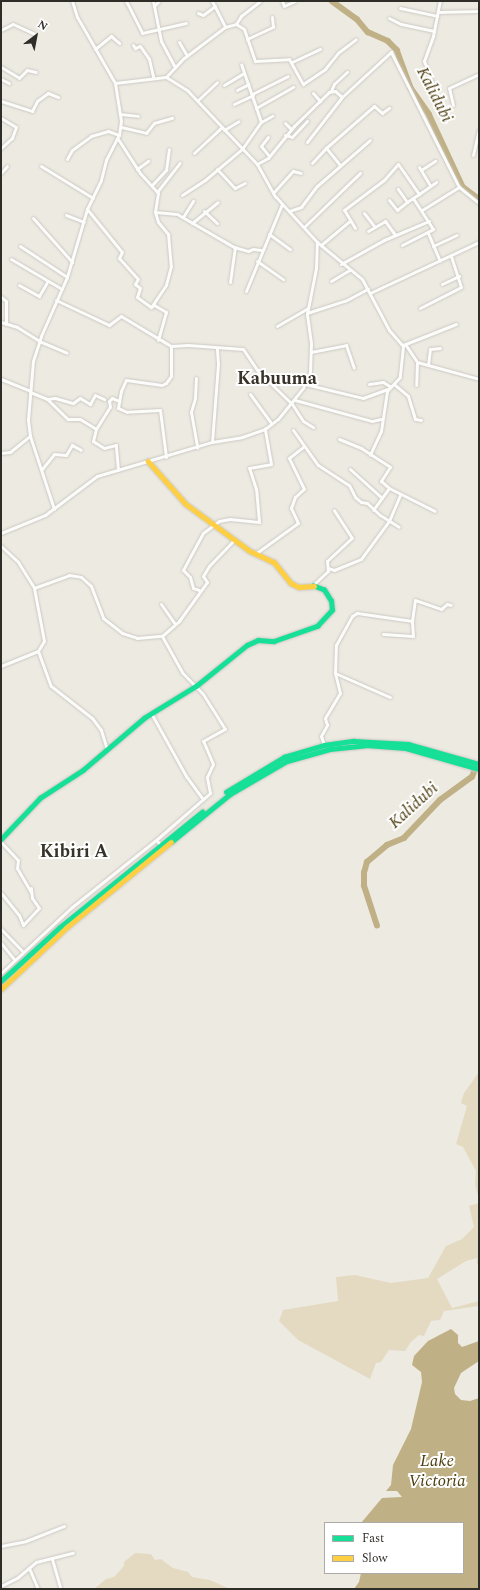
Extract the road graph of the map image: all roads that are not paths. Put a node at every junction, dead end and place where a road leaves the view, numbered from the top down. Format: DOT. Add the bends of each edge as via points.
graph roads {
  1 [pos="72,1"];
  2 [pos="126,1"];
  3 [pos="153,1"];
  4 [pos="159,1"];
  5 [pos="260,1"];
  6 [pos="282,1"];
  7 [pos="295,1"];
  8 [pos="440,1"];
  9 [pos="214,3"];
  10 [pos="154,6"];
  11 [pos="400,8"];
  12 [pos="479,11"];
  13 [pos="198,13"];
  14 [pos="438,14"];
  15 [pos="272,17"];
  16 [pos="389,18"];
  17 [pos="186,23"];
  18 [pos="236,24"];
  19 [pos="159,28"];
  20 [pos="225,28"];
  21 [pos="1,30"];
  22 [pos="434,31"];
  23 [pos="34,34"];
  24 [pos="247,39"];
  25 [pos="356,39"];
  26 [pos="179,42"];
  27 [pos="119,43"];
  28 [pos="133,45"];
  29 [pos="95,49"];
  30 [pos="320,49"];
  31 [pos="187,56"];
  32 [pos="292,62"];
  33 [pos="241,64"];
  34 [pos="1,67"];
  35 [pos="175,67"];
  36 [pos="36,72"];
  37 [pos="347,72"];
  38 [pos="244,73"];
  39 [pos="479,74"];
  40 [pos="288,76"];
  41 [pos="153,77"];
  42 [pos="166,77"];
  43 [pos="1,79"];
  44 [pos="217,82"];
  45 [pos="9,83"];
  46 [pos="115,83"];
  47 [pos="248,84"];
  48 [pos="224,85"];
  49 [pos="293,88"];
  50 [pos="237,90"];
  51 [pos="331,91"];
  52 [pos="435,91"];
  53 [pos="313,93"];
  54 [pos="252,95"];
  55 [pos="58,96"];
  56 [pos="342,97"];
  57 [pos="198,100"];
  58 [pos="1,101"];
  59 [pos="320,101"];
  60 [pos="234,104"];
  61 [pos="453,105"];
  62 [pos="256,108"];
  63 [pos="389,108"];
  64 [pos="120,114"];
  65 [pos="138,116"];
  66 [pos="272,116"];
  67 [pos="1,118"];
  68 [pos="172,118"];
  69 [pos="239,120"];
  70 [pos="307,121"];
  71 [pos="261,122"];
  72 [pos="285,123"];
  73 [pos="121,127"];
  74 [pos="223,129"];
  75 [pos="291,129"];
  76 [pos="479,130"];
  77 [pos="120,135"];
  78 [pos="285,135"];
  79 [pos="268,137"];
  80 [pos="118,140"];
  81 [pos="370,140"];
  82 [pos="307,142"];
  83 [pos="1,148"];
  84 [pos="326,148"];
  85 [pos="242,149"];
  86 [pos="168,150"];
  87 [pos="194,153"];
  88 [pos="473,155"];
  89 [pos="269,156"];
  90 [pos="67,159"];
  91 [pos="148,161"];
  92 [pos="435,161"];
  93 [pos="180,163"];
  94 [pos="312,163"];
  95 [pos="257,164"];
  96 [pos="340,165"];
  97 [pos="8,166"];
  98 [pos="41,166"];
  99 [pos="137,169"];
  100 [pos="217,169"];
  101 [pos="1,173"];
  102 [pos="360,173"];
  103 [pos="301,174"];
  104 [pos="436,182"];
  105 [pos="245,183"];
  106 [pos="152,185"];
  107 [pos="430,185"];
  108 [pos="458,187"];
  109 [pos="398,189"];
  110 [pos="157,192"];
  111 [pos="273,193"];
  112 [pos="419,194"];
  113 [pos="182,195"];
  114 [pos="93,198"];
  115 [pos="413,198"];
  116 [pos="389,200"];
  117 [pos="193,201"];
  118 [pos="218,202"];
  119 [pos="407,202"];
  120 [pos="479,203"];
  121 [pos="282,204"];
  122 [pos="87,209"];
  123 [pos="422,210"];
  124 [pos="204,211"];
  125 [pos="155,212"];
  126 [pos="289,212"];
  127 [pos="364,213"];
  128 [pos="66,215"];
  129 [pos="183,217"];
  130 [pos="33,218"];
  131 [pos="350,221"];
  132 [pos="84,222"];
  133 [pos="430,222"];
  134 [pos="192,223"];
  135 [pos="217,223"];
  136 [pos="374,226"];
  137 [pos="304,227"];
  138 [pos="355,228"];
  139 [pos="368,230"];
  140 [pos="428,233"];
  141 [pos="269,234"];
  142 [pos="457,234"];
  143 [pos="395,235"];
  144 [pos="317,242"];
  145 [pos="479,242"];
  146 [pos="320,245"];
  147 [pos="402,245"];
  148 [pos="20,246"];
  149 [pos="434,246"];
  150 [pos="235,247"];
  151 [pos="290,249"];
  152 [pos="261,250"];
  153 [pos="451,256"];
  154 [pos="11,259"];
  155 [pos="257,261"];
  156 [pos="440,261"];
  157 [pos="72,262"];
  158 [pos="341,264"];
  159 [pos="349,270"];
  160 [pos="459,276"];
  161 [pos="67,277"];
  162 [pos="284,279"];
  163 [pos="331,281"];
  164 [pos="47,282"];
  165 [pos="230,282"];
  166 [pos="442,284"];
  167 [pos="19,285"];
  168 [pos="62,289"];
  169 [pos="368,289"];
  170 [pos="246,291"];
  171 [pos="370,293"];
  172 [pos="1,297"];
  173 [pos="56,300"];
  174 [pos="151,307"];
  175 [pos="308,308"];
  176 [pos="420,308"];
  177 [pos="307,313"];
  178 [pos="1,322"];
  179 [pos="6,324"];
  180 [pos="456,324"];
  181 [pos="277,326"];
  182 [pos="158,340"];
  183 [pos="39,341"];
  184 [pos="404,345"];
  185 [pos="171,346"];
  186 [pos="217,348"];
  187 [pos="440,348"];
  188 [pos="311,352"];
  189 [pos="67,353"];
  190 [pos="417,362"];
  191 [pos="428,365"];
  192 [pos="354,368"];
  193 [pos="196,378"];
  194 [pos="1,379"];
  195 [pos="479,379"];
  196 [pos="305,384"];
  197 [pos="369,384"];
  198 [pos="416,385"];
  199 [pos="391,387"];
  200 [pos="30,391"];
  201 [pos="250,394"];
  202 [pos="48,399"];
  203 [pos="104,399"];
  204 [pos="295,400"];
  205 [pos="119,401"];
  206 [pos="292,404"];
  207 [pos="381,419"];
  208 [pos="421,420"];
  209 [pos="272,424"];
  210 [pos="313,426"];
  211 [pos="96,429"];
  212 [pos="265,429"];
  213 [pos="293,430"];
  214 [pos="30,436"];
  215 [pos="339,439"];
  216 [pos="212,442"];
  217 [pos="197,447"];
  218 [pos="303,447"];
  219 [pos="81,450"];
  220 [pos="1,453"];
  221 [pos="370,455"];
  222 [pos="166,457"];
  223 [pos="148,461"];
  224 [pos="42,469"];
  225 [pos="350,469"];
  226 [pos="118,470"];
  227 [pos="390,488"];
  228 [pos="400,495"];
  229 [pos="382,498"];
  230 [pos="54,509"];
  231 [pos="334,510"];
  232 [pos="373,510"];
  233 [pos="434,511"];
  234 [pos="389,521"];
  235 [pos="213,523"];
  236 [pos="400,527"];
  237 [pos="1,533"];
  238 [pos="235,539"];
  239 [pos="1,546"];
  240 [pos="255,554"];
  241 [pos="328,568"];
  242 [pos="312,585"];
  243 [pos="34,588"];
  244 [pos="199,590"];
  245 [pos="161,604"];
  246 [pos="451,605"];
  247 [pos="412,621"];
  248 [pos="175,624"];
  249 [pos="383,634"];
  250 [pos="162,636"];
  251 [pos="38,650"];
  252 [pos="1,666"];
  253 [pos="335,674"];
  254 [pos="196,686"];
  255 [pos="390,697"];
  256 [pos="151,713"];
  257 [pos="324,745"];
  258 [pos="421,749"];
  259 [pos="107,750"];
  260 [pos="479,764"];
  261 [pos="479,768"];
  262 [pos="203,799"];
  263 [pos="1,839"];
  264 [pos="156,840"];
  265 [pos="1,842"];
  266 [pos="161,845"];
  267 [pos="30,888"];
  268 [pos="1,893"];
  269 [pos="31,894"];
  270 [pos="49,928"];
  271 [pos="1,929"];
  272 [pos="54,933"];
  273 [pos="1,943"];
  274 [pos="23,952"];
  275 [pos="14,959"];
  276 [pos="1,972"];
  277 [pos="1,980"];
  278 [pos="1,989"];
  279 [pos="64,1526"];
  280 [pos="1,1546"];
  281 [pos="73,1553"];
  282 [pos="52,1559"];
  283 [pos="29,1568"];
  284 [pos="1,1586"];
  285 [pos="60,1587"];
  286 [pos="38,1589"];
  1 -- 29 [label="street" via="77,17"];
  2 -- 19 [label="street" via="142,32"];
  3 -- 10 [label="street"];
  4 -- 10 [label="street"];
  5 -- 18 [label="street" via="241,16"];
  6 -- 7 [label="street" via="284,6"];
  8 -- 14 [label="street"];
  9 -- 13 [label="street" via="203,15"];
  9 -- 20 [label="street"];
  10 -- 19 [label="street"];
  11 -- 14 [label="street"];
  12 -- 14 [label="street"];
  14 -- 22 [label="street"];
  15 -- 24 [label="street" via="273,27"];
  16 -- 22 [label="street" via="401,24"];
  17 -- 19 [label="street"];
  18 -- 20 [label="street"];
  18 -- 24 [label="street" via="244,29"];
  19 -- 35 [label="street" via="162,43"];
  20 -- 31 [label="street"];
  21 -- 23 [label="street" via="13,24"];
  22 -- 52 [label="street" via="424,61"];
  24 -- 32 [label="street" via="256,62 279,58"];
  25 -- 32 [label="street" via="339,52 325,70 304,83"];
  26 -- 31 [label="street"];
  27 -- 29 [label="street" via="111,36"];
  28 -- 41 [label="street" via="135,48 140,46 149,59"];
  29 -- 46 [label="street"];
  30 -- 32 [label="street"];
  31 -- 35 [label="street"];
  33 -- 38 [label="street"];
  34 -- 36 [label="street" via="19,78 27,70"];
  35 -- 42 [label="street"];
  37 -- 51 [label="street" via="334,84"];
  38 -- 47 [label="street"];
  38 -- 48 [label="street"];
  39 -- 61 [label="street" via="449,88"];
  40 -- 54 [label="street"];
  41 -- 42 [label="street"];
  41 -- 46 [label="street"];
  42 -- 57 [label="street" via="173,79"];
  43 -- 45 [label="street"];
  44 -- 57 [label="street"];
  46 -- 64 [label="street"];
  47 -- 50 [label="street"];
  47 -- 54 [label="street"];
  49 -- 62 [label="street"];
  51 -- 56 [label="street"];
  51 -- 59 [label="street"];
  53 -- 59 [label="street"];
  54 -- 60 [label="street"];
  54 -- 62 [label="street"];
  55 -- 58 [label="street" via="48,93 37,101 31,111"];
  56 -- 82 [label="street"];
  56 -- 108 [label="street" via="388,52 392,53 404,82 431,128"];
  57 -- 74 [label="street"];
  59 -- 75 [label="street"];
  62 -- 71 [label="street"];
  63 -- 84 [label="street" via="382,112 374,106"];
  64 -- 65 [label="street"];
  64 -- 73 [label="street"];
  66 -- 71 [label="street"];
  67 -- 83 [label="street" via="16,127 12,138"];
  68 -- 73 [label="street" via="154,123 146,133"];
  69 -- 74 [label="street"];
  70 -- 78 [label="street" via="292,137"];
  71 -- 85 [label="street"];
  72 -- 75 [label="street"];
  73 -- 77 [label="street"];
  74 -- 85 [label="street"];
  74 -- 87 [label="street"];
  75 -- 78 [label="street"];
  76 -- 88 [label="street"];
  77 -- 80 [label="street"];
  77 -- 90 [label="street" via="108,131 91,136 72,150"];
  78 -- 89 [label="street"];
  79 -- 89 [label="street" via="261,146"];
  80 -- 99 [label="street"];
  80 -- 114 [label="street" via="106,160"];
  81 -- 96 [label="street"];
  84 -- 94 [label="street"];
  84 -- 96 [label="street"];
  85 -- 95 [label="street"];
  85 -- 100 [label="street"];
  86 -- 106 [label="street" via="166,170"];
  89 -- 95 [label="street"];
  91 -- 99 [label="street"];
  92 -- 107 [label="street" via="420,169"];
  93 -- 110 [label="street"];
  95 -- 111 [label="street"];
  96 -- 126 [label="street" via="317,186 301,207"];
  97 -- 101 [label="street"];
  98 -- 114 [label="street"];
  99 -- 106 [label="street"];
  100 -- 105 [label="street" via="235,188"];
  100 -- 113 [label="street"];
  102 -- 137 [label="street"];
  103 -- 111 [label="street" via="293,171"];
  104 -- 107 [label="street"];
  106 -- 110 [label="street"];
  107 -- 112 [label="street"];
  108 -- 120 [label="street"];
  108 -- 123 [label="street"];
  109 -- 119 [label="street"];
  110 -- 125 [label="street"];
  111 -- 121 [label="street"];
  112 -- 115 [label="street"];
  112 -- 131 [label="street" via="402,168 396,164 384,180 344,210"];
  114 -- 122 [label="street"];
  115 -- 119 [label="street"];
  115 -- 123 [label="street"];
  116 -- 119 [label="street" via="397,210"];
  117 -- 129 [label="street"];
  118 -- 124 [label="street"];
  121 -- 126 [label="street"];
  121 -- 141 [label="street"];
  122 -- 132 [label="street"];
  122 -- 174 [label="street" via="122,252 119,258 138,279 134,284 140,288 137,297"];
  123 -- 133 [label="street"];
  124 -- 134 [label="street"];
  124 -- 135 [label="street"];
  125 -- 129 [label="street" via="170,212"];
  125 -- 174 [label="street" via="158,222 168,234 171,266 166,285"];
  126 -- 137 [label="street"];
  127 -- 136 [label="street"];
  128 -- 132 [label="street"];
  129 -- 134 [label="street"];
  130 -- 157 [label="street"];
  131 -- 138 [label="street"];
  131 -- 146 [label="street"];
  132 -- 157 [label="street"];
  133 -- 140 [label="street" via="433,229"];
  133 -- 143 [label="street"];
  134 -- 150 [label="street" via="212,237"];
  136 -- 139 [label="street"];
  136 -- 143 [label="street" via="385,221"];
  137 -- 144 [label="street"];
  140 -- 147 [label="street"];
  140 -- 149 [label="street"];
  141 -- 151 [label="street"];
  141 -- 152 [label="street"];
  142 -- 149 [label="street"];
  143 -- 158 [label="street"];
  144 -- 146 [label="street"];
  144 -- 175 [label="street" via="316,268"];
  145 -- 153 [label="street"];
  146 -- 158 [label="street"];
  148 -- 161 [label="street"];
  149 -- 156 [label="street"];
  150 -- 152 [label="street" via="248,252 254,248"];
  150 -- 165 [label="street"];
  152 -- 155 [label="street"];
  153 -- 156 [label="street"];
  153 -- 160 [label="street"];
  154 -- 164 [label="street"];
  155 -- 162 [label="street"];
  155 -- 170 [label="street"];
  156 -- 171 [label="street"];
  157 -- 161 [label="street"];
  158 -- 159 [label="street"];
  159 -- 163 [label="street"];
  159 -- 169 [label="street" via="360,276"];
  160 -- 166 [label="street"];
  160 -- 176 [label="street" via="459,289"];
  161 -- 168 [label="street"];
  164 -- 167 [label="street" via="39,296"];
  164 -- 168 [label="street"];
  168 -- 173 [label="street"];
  169 -- 171 [label="street"];
  169 -- 177 [label="street" via="338,303"];
  171 -- 184 [label="street" via="389,330"];
  172 -- 179 [label="street" via="6,301"];
  173 -- 182 [label="street" via="110,325 121,316"];
  173 -- 183 [label="street"];
  174 -- 182 [label="street" via="154,305 166,312"];
  175 -- 177 [label="street"];
  175 -- 181 [label="street"];
  177 -- 188 [label="street"];
  178 -- 179 [label="street"];
  179 -- 183 [label="street" via="17,327"];
  180 -- 184 [label="street"];
  182 -- 185 [label="street"];
  183 -- 189 [label="street"];
  183 -- 200 [label="street" via="33,361"];
  184 -- 190 [label="street"];
  184 -- 199 [label="street" via="400,377"];
  185 -- 186 [label="street"];
  185 -- 205 [label="street" via="171,373 166,383 162,385 126,380"];
  186 -- 206 [label="street" via="244,350 258,371"];
  186 -- 216 [label="street"];
  187 -- 191 [label="street" via="430,349"];
  188 -- 192 [label="street" via="346,345"];
  188 -- 196 [label="street" via="310,372"];
  190 -- 191 [label="street"];
  190 -- 198 [label="street"];
  191 -- 195 [label="street"];
  193 -- 217 [label="street" via="191,412"];
  194 -- 200 [label="street"];
  196 -- 199 [label="street" via="363,398"];
  196 -- 204 [label="street"];
  197 -- 199 [label="street" via="383,382"];
  199 -- 207 [label="street"];
  199 -- 208 [label="street" via="408,396 415,419"];
  200 -- 202 [label="street"];
  200 -- 214 [label="street"];
  201 -- 209 [label="street"];
  202 -- 203 [label="street" via="58,398 73,403 80,398 90,404 95,395"];
  202 -- 211 [label="street" via="68,419 80,419"];
  204 -- 206 [label="street"];
  204 -- 207 [label="street" via="372,421"];
  205 -- 211 [label="street" via="112,398 110,407"];
  205 -- 222 [label="street" via="120,411 160,410"];
  206 -- 209 [label="street"];
  206 -- 210 [label="street" via="303,421"];
  207 -- 221 [label="street" via="381,431"];
  209 -- 212 [label="street"];
  211 -- 226 [label="street" via="94,442 104,448 116,445"];
  212 -- 216 [label="street" via="234,439"];
  212 -- 235 [label="street" via="271,464 249,468 256,489 258,523 230,518"];
  213 -- 218 [label="street"];
  214 -- 220 [label="street" via="10,452"];
  214 -- 224 [label="street"];
  215 -- 221 [label="street"];
  216 -- 217 [label="street"];
  217 -- 222 [label="street"];
  218 -- 232 [label="street" via="318,465 349,485 355,497 367,503"];
  218 -- 240 [label="street" via="289,458 304,488 295,497 291,508 298,523"];
  219 -- 224 [label="street" via="72,446 66,455 54,454"];
  221 -- 227 [label="street" via="390,467 381,481"];
  222 -- 223 [label="street"];
  223 -- 226 [label="street"];
  223 -- 235 [label="main road" via="183,501"];
  224 -- 230 [label="street"];
  225 -- 229 [label="street"];
  226 -- 230 [label="street" via="90,480"];
  227 -- 228 [label="street"];
  227 -- 229 [label="street"];
  228 -- 233 [label="street"];
  228 -- 234 [label="street"];
  229 -- 232 [label="street"];
  230 -- 237 [label="street" via="39,518"];
  231 -- 241 [label="street" via="352,538 327,561"];
  232 -- 234 [label="street"];
  234 -- 236 [label="street"];
  234 -- 241 [label="street" via="361,559 334,570"];
  235 -- 238 [label="main road"];
  235 -- 244 [label="street" via="202,533 184,567 193,588"];
  238 -- 240 [label="main road"];
  238 -- 244 [label="street" via="209,566 203,576 207,582"];
  239 -- 243 [label="street" via="18,562"];
  240 -- 242 [label="main road" via="274,562 291,583 299,587"];
  241 -- 242 [label="street"];
  242 -- 254 [label="main road" via="324,590 331,601 332,610 321,624 274,641 258,640 247,645"];
  243 -- 250 [label="street" via="69,575 81,576 90,586 103,618 122,633 137,638"];
  243 -- 251 [label="street" via="44,636 44,644"];
  244 -- 248 [label="street"];
  245 -- 248 [label="street"];
  246 -- 247 [label="street" via="447,604 441,609 416,600"];
  247 -- 249 [label="street" via="413,636"];
  247 -- 253 [label="street" via="357,612 352,616 336,645"];
  248 -- 250 [label="street"];
  250 -- 254 [label="street" via="182,672"];
  251 -- 252 [label="street"];
  251 -- 259 [label="street" via="51,686 95,722 101,730"];
  253 -- 255 [label="street"];
  253 -- 257 [label="street" via="340,693 325,718 327,725 321,736"];
  254 -- 256 [label="main road"];
  254 -- 262 [label="street" via="225,729 203,741 213,764 207,778 210,793"];
  256 -- 259 [label="main road"];
  256 -- 262 [label="street" via="182,770"];
  257 -- 258 [label="main road" via="380,741"];
  257 -- 266 [label="main road" via="284,757 251,774"];
  258 -- 260 [label="main road"];
  258 -- 261 [label="main road"];
  258 -- 278 [label="main road" via="346,746 300,756 262,773 230,794 67,927"];
  259 -- 263 [label="main road" via="77,774 40,798 17,826"];
  262 -- 264 [label="street"];
  264 -- 266 [label="street"];
  264 -- 270 [label="street"];
  265 -- 269 [label="street" via="18,860 17,868"];
  266 -- 272 [label="main road"];
  267 -- 269 [label="street"];
  268 -- 269 [label="street" via="19,915 23,925 39,908"];
  270 -- 272 [label="street"];
  270 -- 274 [label="street"];
  271 -- 274 [label="street"];
  272 -- 277 [label="main road"];
  273 -- 275 [label="street"];
  274 -- 275 [label="street"];
  275 -- 276 [label="street"];
  279 -- 280 [label="street" via="26,1541"];
  281 -- 282 [label="street"];
  282 -- 283 [label="street" via="37,1562"];
  282 -- 285 [label="street"];
  283 -- 284 [label="street"];
  283 -- 286 [label="street"];
}
